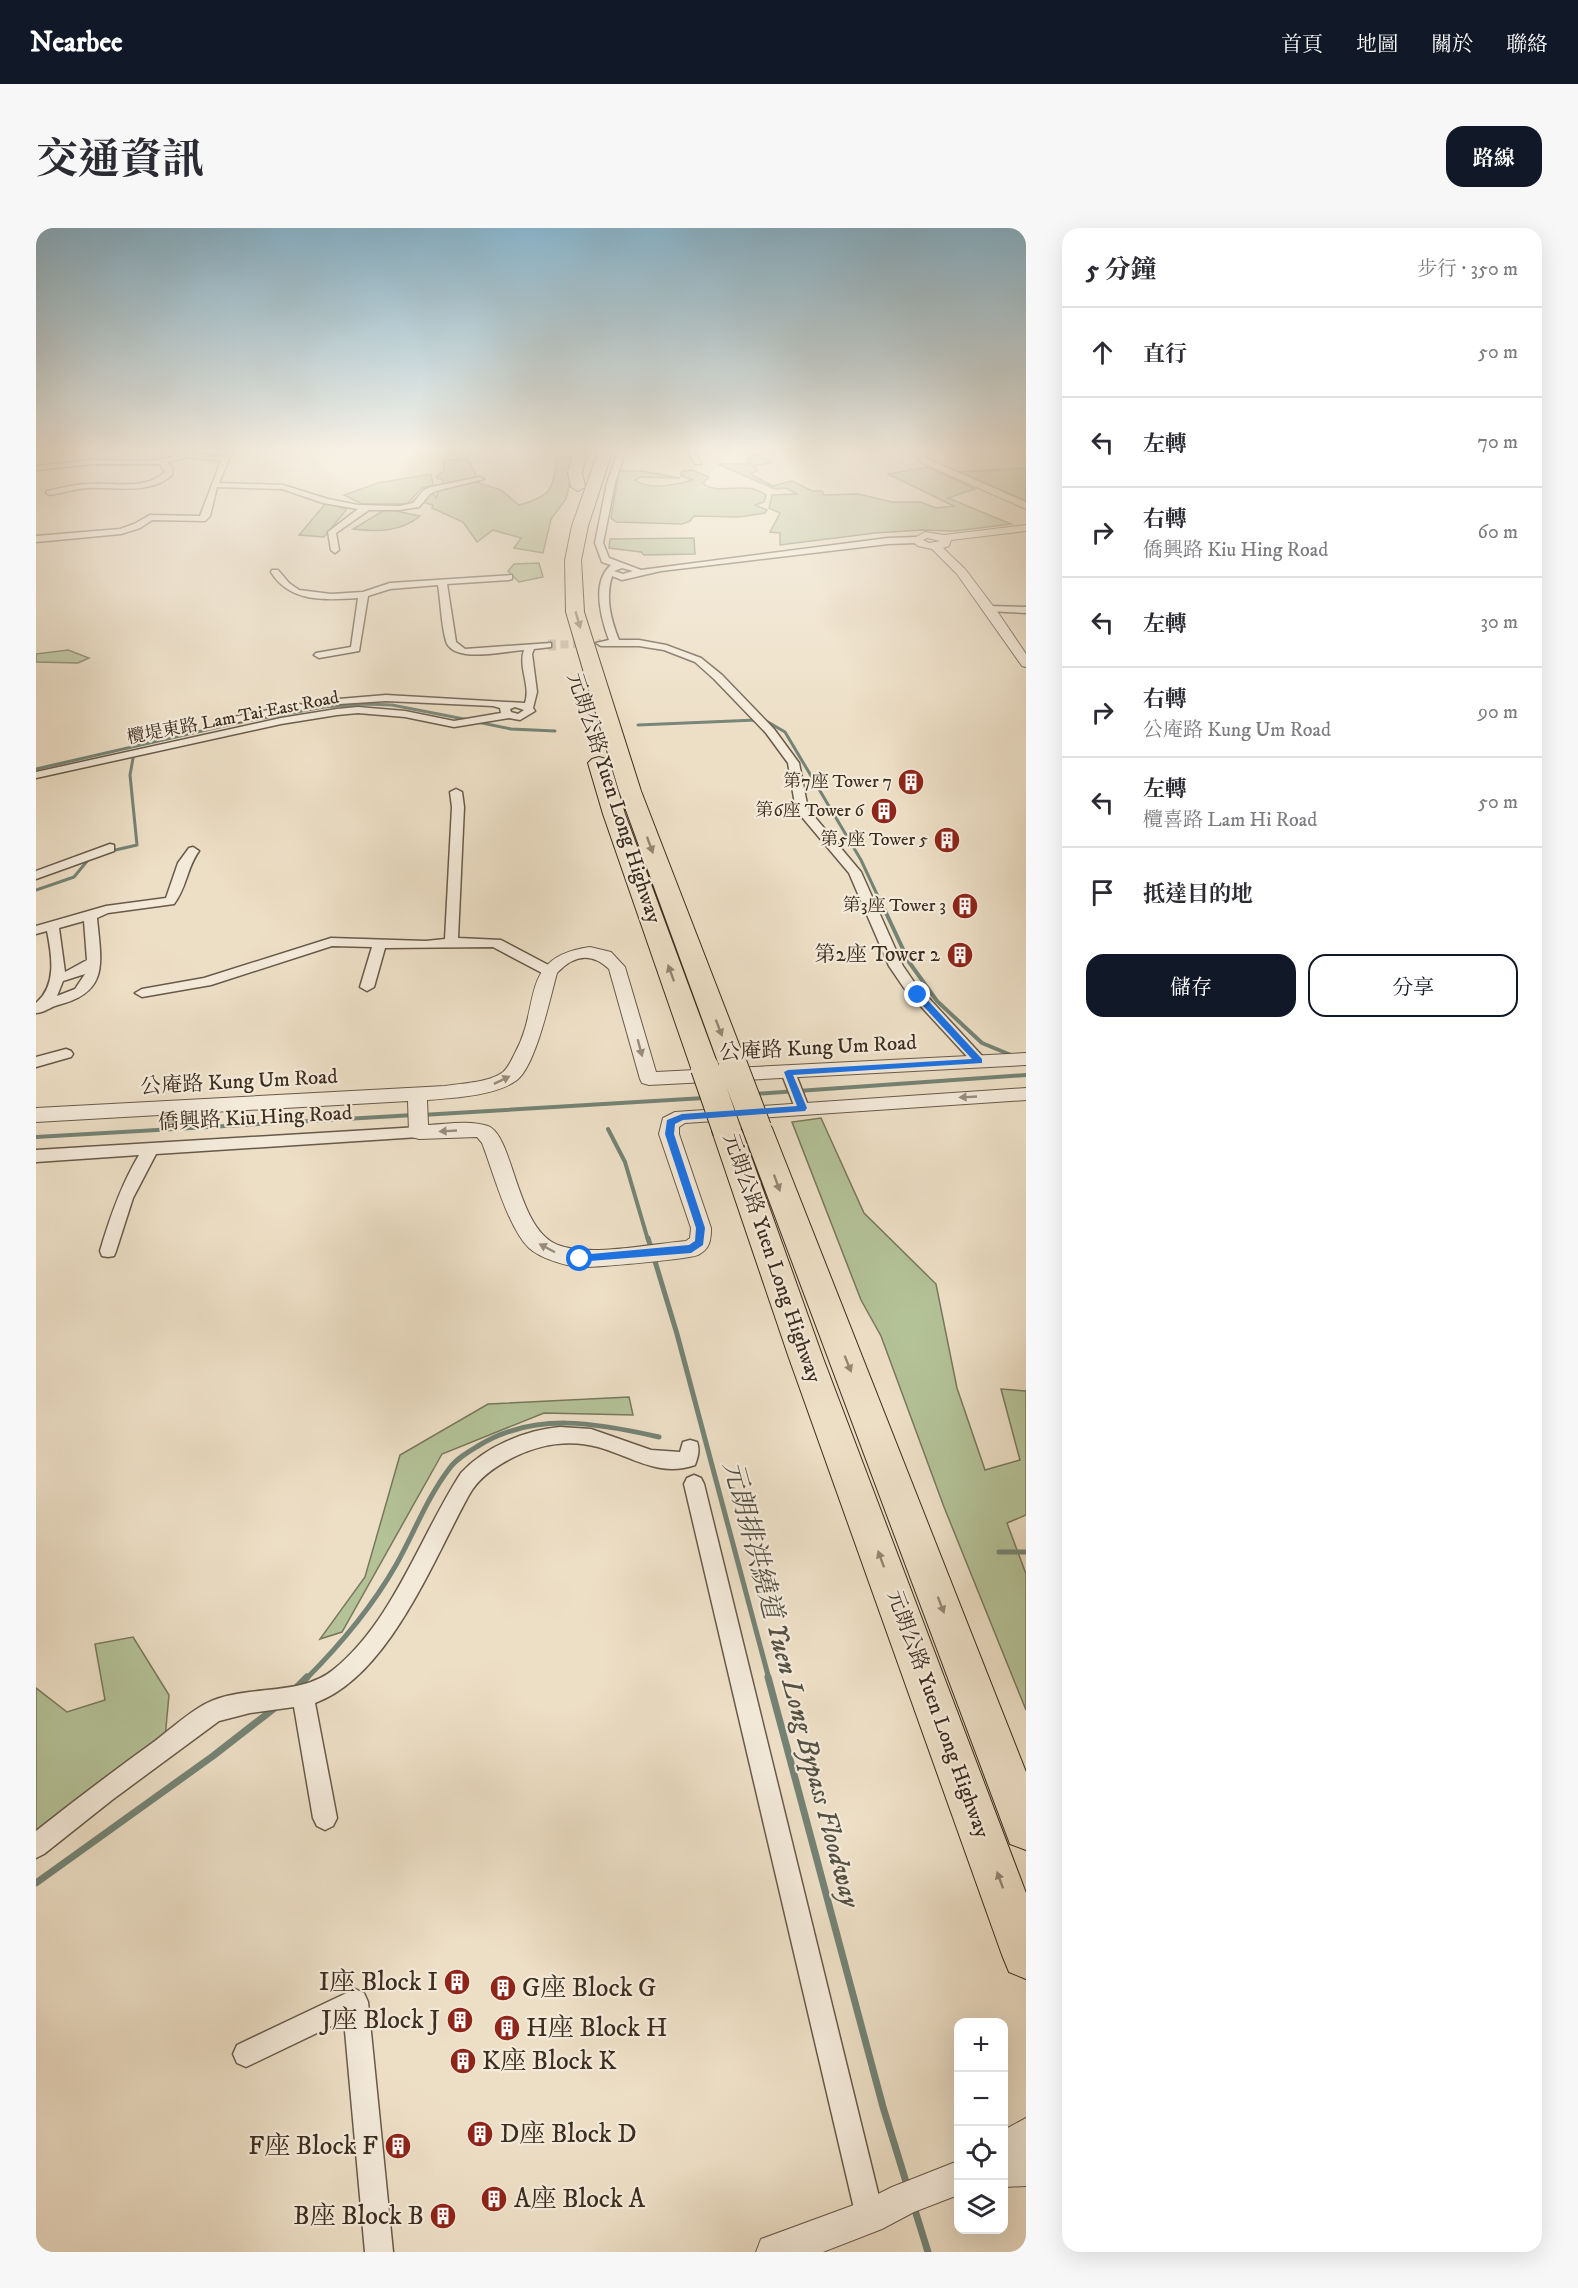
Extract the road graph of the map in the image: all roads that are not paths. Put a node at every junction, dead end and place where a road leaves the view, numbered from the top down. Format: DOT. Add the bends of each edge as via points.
graph roads {
  1 [pos="334,543"];
  2 [pos="561,543"];
  3 [pos="576,543"];
  4 [pos="599,543"];
  5 [pos="867,543"];
  6 [pos="940,543"];
  7 [pos="335,550"];
  8 [pos="631,569"];
  9 [pos="275,572"];
  10 [pos="609,572"];
  11 [pos="509,577"];
  12 [pos="627,577"];
  13 [pos="442,580"];
  14 [pos="604,585"];
  15 [pos="364,595"];
  16 [pos="988,609"];
  17 [pos="1026,610"];
  18 [pos="601,643"];
  19 [pos="615,643"];
  20 [pos="548,645"];
  21 [pos="530,647"];
  22 [pos="319,655"];
  23 [pos="1026,663"];
  24 [pos="508,711"];
  25 [pos="587,722"];
  26 [pos="219,723"];
  27 [pos="185,731"];
  28 [pos="593,742"];
  29 [pos="36,764"];
  30 [pos="36,774"];
  31 [pos="456,792"];
  32 [pos="110,848"];
  33 [pos="193,851"];
  34 [pos="36,875"];
  35 [pos="90,916"];
  36 [pos="52,926"];
  37 [pos="36,930"];
  38 [pos="451,942"];
  39 [pos="379,944"];
  40 [pos="94,962"];
  41 [pos="549,970"];
  42 [pos="57,979"];
  43 [pos="367,987"];
  44 [pos="142,993"];
  45 [pos="66,1054"];
  46 [pos="1026,1059"];
  47 [pos="987,1061"];
  48 [pos="36,1062"];
  49 [pos="788,1072"];
  50 [pos="417,1094"];
  51 [pos="1026,1094"];
  52 [pos="802,1108"];
  53 [pos="36,1115"];
  54 [pos="742,1129"];
  55 [pos="419,1132"];
  56 [pos="152,1148"];
  57 [pos="36,1156"];
  58 [pos="108,1251"];
  59 [pos="690,1448"];
  60 [pos="694,1484"];
  61 [pos="313,1692"];
  62 [pos="325,1818"];
  63 [pos="1026,1828"];
  64 [pos="36,1846"];
  65 [pos="1026,1955"];
  66 [pos="246,2054"];
  67 [pos="1026,2135"];
  68 [pos="1008,2148"];
  69 [pos="1026,2169"];
  70 [pos="1008,2170"];
  71 [pos="954,2180"];
  72 [pos="870,2217"];
  73 [pos="379,2252"];
  74 [pos="774,2252"];
  1 -- 7 [label="street"];
  2 -- 25 [label="highway, 元朗公路 Yuen Long Highway" via="555,568 555,598"];
  3 -- 54 [label="highway, 元朗公路 Yuen Long Highway, one-way, bridge" via="573,560 575,612 630,791 733,1065"];
  4 -- 8 [label="street" via="605,560"];
  5 -- 8 [label="street"];
  6 -- 16 [label="street"];
  8 -- 10 [label="street" via="613,567"];
  8 -- 12 [label="street"];
  9 -- 15 [label="street" via="279,580 300,594"];
  10 -- 12 [label="street"];
  10 -- 14 [label="street"];
  11 -- 13 [label="street"];
  12 -- 14 [label="street"];
  13 -- 15 [label="street" via="377,588"];
  13 -- 21 [label="street" via="455,648 464,652"];
  14 -- 19 [label="street" via="608,626"];
  15 -- 22 [label="street" via="356,649"];
  16 -- 17 [label="street"];
  16 -- 23 [label="street"];
  18 -- 19 [label="street"];
  19 -- 47 [label="street" via="666,648 698,660 770,731 793,763 802,810 855,872 896,966 909,985"];
  20 -- 21 [label="street"];
  21 -- 24 [label="street" via="527,656 533,694 528,707 518,704"];
  24 -- 26 [label="street" via="494,703 355,699"];
  24 -- 30 [label="street, 欖堤東路 Lam Tai East Road" via="454,724 405,714 337,712"];
  27 -- 29 [label="street" via="79,758"];
  54 -- 28 [label="highway, 元朗公路 Yuen Long Highway, one-way, bridge" via="705,1068 614,814"];
  31 -- 38 [label="street"];
  32 -- 34 [label="street"];
  33 -- 35 [label="street" via="183,863 178,891 170,902 106,910"];
  35 -- 36 [label="street"];
  35 -- 40 [label="street"];
  36 -- 37 [label="street"];
  36 -- 42 [label="street" via="60,969"];
  38 -- 39 [label="street"];
  38 -- 41 [label="street" via="496,943"];
  39 -- 43 [label="street"];
  39 -- 44 [label="street" via="331,942 206,982"];
  40 -- 42 [label="street"];
  40 -- 42 [label="street" via="89,985 82,992 42,1006"];
  41 -- 49 [label="street, 公庵路 Kung Um Road, one-way" via="559,961 590,952 605,956 617,967 649,1079"];
  50 -- 41 [label="street, 公庵路 Kung Um Road, one-way" via="496,1084 512,1075 529,1044"];
  45 -- 48 [label="street"];
  46 -- 47 [label="street, 公庵路 Kung Um Road"];
  47 -- 49 [label="street, 公庵路 Kung Um Road"];
  49 -- 52 [label="street"];
  50 -- 53 [label="street, 公庵路 Kung Um Road"];
  50 -- 55 [label="street"];
  51 -- 52 [label="street, one-way"];
  52 -- 55 [label="street, 僑興路 Kiu Hing Road, one-way" via="682,1117 670,1123 669,1134 701,1228 700,1242 691,1249 580,1259 536,1242 522,1221 484,1132"];
  54 -- 63 [label="highway, 元朗公路 Yuen Long Highway, one-way"];
  65 -- 54 [label="highway, 元朗公路 Yuen Long Highway, one-way" via="806,1358"];
  55 -- 56 [label="street, 僑興路 Kiu Hing Road"];
  56 -- 57 [label="street, 僑興路 Kiu Hing Road"];
  56 -- 58 [label="street" via="135,1172 121,1204"];
  59 -- 61 [label="street" via="688,1459 670,1462 649,1459 596,1437 561,1436 541,1438 496,1456 469,1478 400,1601 359,1662 340,1679"];
  60 -- 72 [label="street"];
  61 -- 62 [label="street"];
  61 -- 64 [label="street" via="213,1712"];
  66 -- 73 [label="street" via="355,2002"];
  67 -- 68 [label="street"];
  69 -- 70 [label="street"];
  71 -- 72 [label="street"];
  72 -- 74 [label="street"];
}
